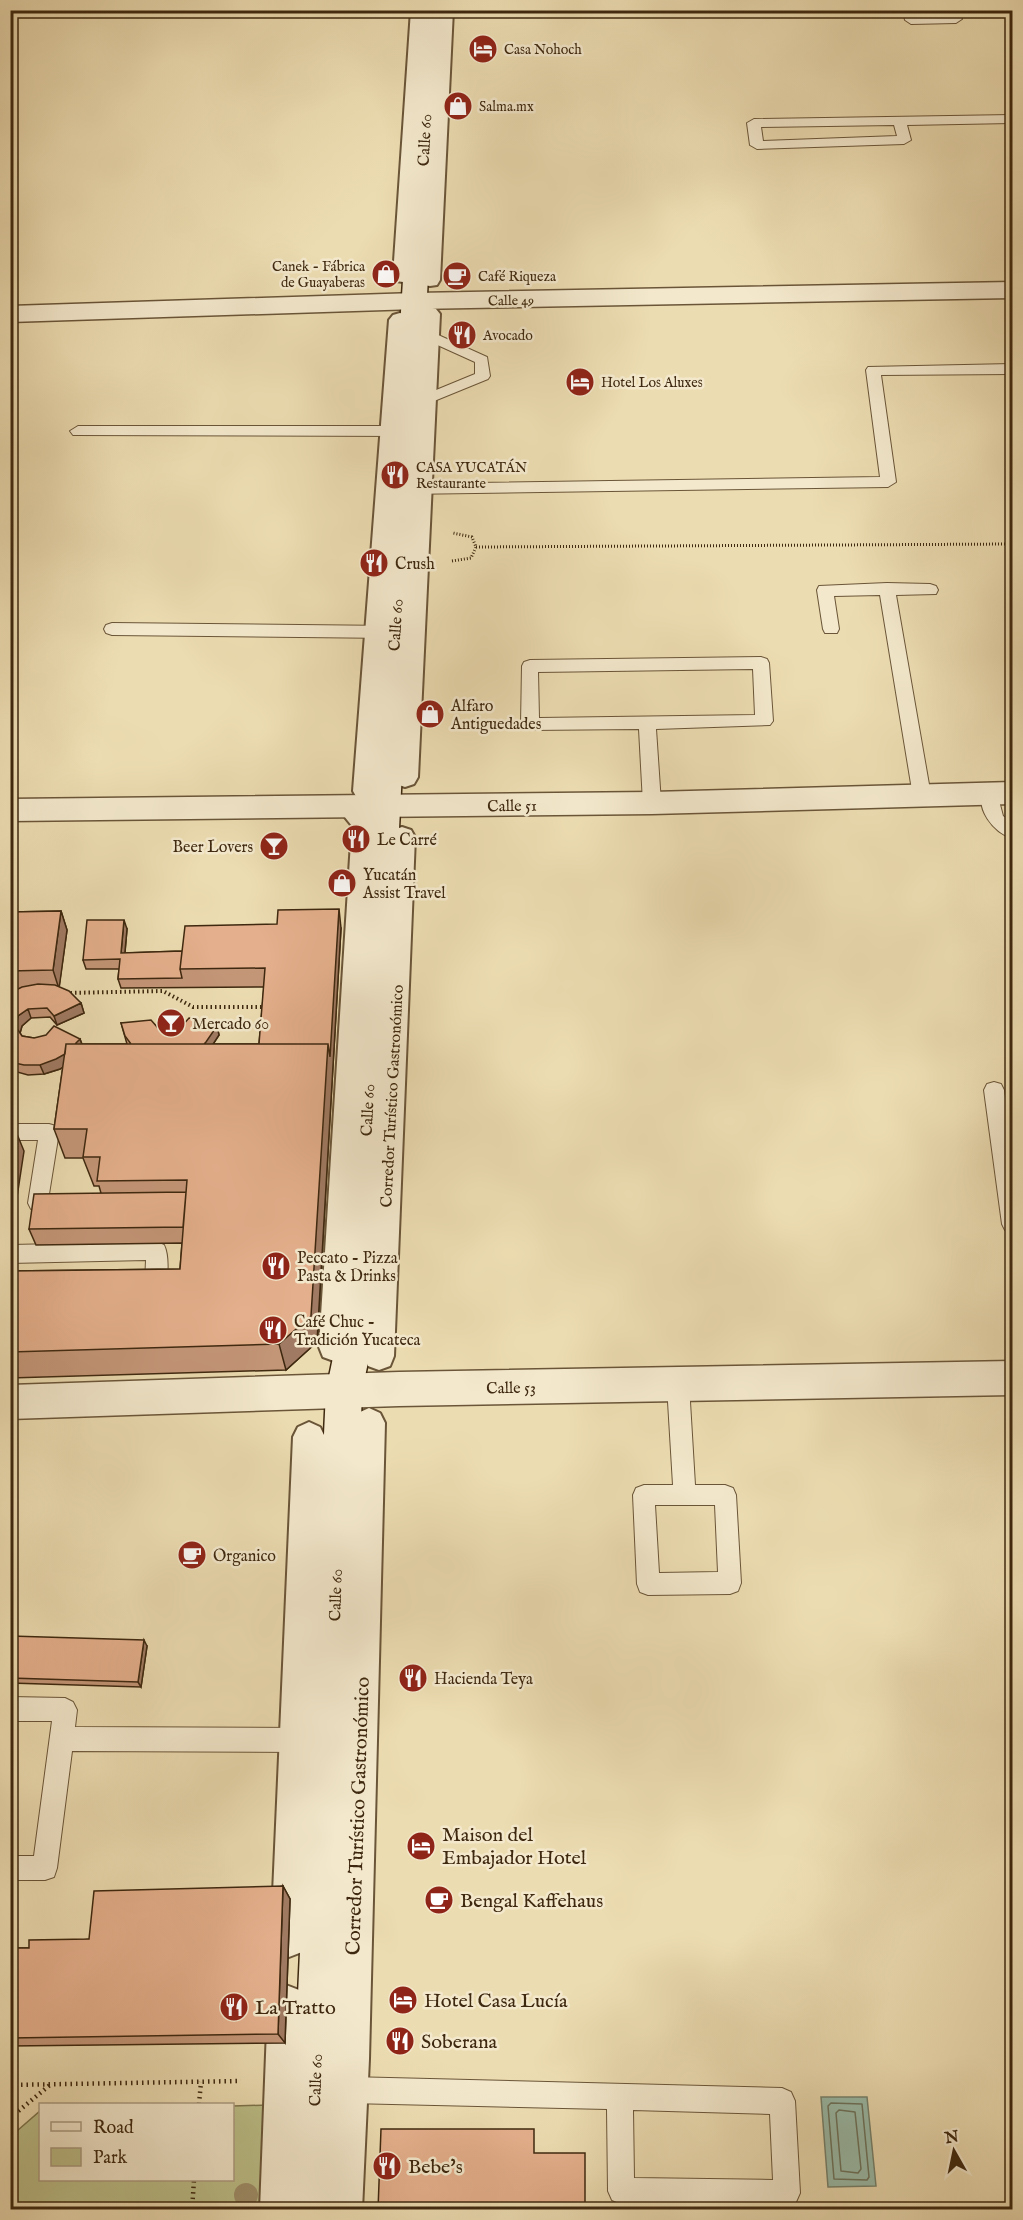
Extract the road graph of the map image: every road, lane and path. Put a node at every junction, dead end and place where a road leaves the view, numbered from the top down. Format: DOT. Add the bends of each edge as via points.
graph roads {
  1 [pos="420,10"];
  2 [pos="431,10"];
  3 [pos="444,10"];
  4 [pos="909,10"];
  5 [pos="953,10"];
  6 [pos="1012,118"];
  7 [pos="900,121"];
  8 [pos="403,276"];
  9 [pos="1012,290"];
  10 [pos="419,313"];
  11 [pos="10,314"];
  12 [pos="1012,369"];
  13 [pos="408,417"];
  14 [pos="78,431"];
  15 [pos="412,489"];
  16 [pos="1012,544"];
  17 [pos="476,547"];
  18 [pos="887,590"];
  19 [pos="930,590"];
  20 [pos="831,629"];
  21 [pos="112,630"];
  22 [pos="386,632"];
  23 [pos="647,723"];
  24 [pos="405,777"];
  25 [pos="1001,793"];
  26 [pos="922,796"];
  27 [pos="652,803"];
  28 [pos="369,805"];
  29 [pos="10,810"];
  30 [pos="1012,831"];
  31 [pos="402,837"];
  32 [pos="62,993"];
  33 [pos="278,1007"];
  34 [pos="994,1090"];
  35 [pos="10,1132"];
  36 [pos="1010,1186"];
  37 [pos="73,1203"];
  38 [pos="341,1204"];
  39 [pos="1012,1224"];
  40 [pos="10,1254"];
  41 [pos="133,1291"];
  42 [pos="334,1347"];
  43 [pos="379,1356"];
  44 [pos="1012,1378"];
  45 [pos="678,1385"];
  46 [pos="344,1390"];
  47 [pos="10,1402"];
  48 [pos="369,1423"];
  49 [pos="309,1437"];
  50 [pos="684,1495"];
  51 [pos="10,1710"];
  52 [pos="61,1739"];
  53 [pos="313,1740"];
  54 [pos="10,1868"];
  55 [pos="284,2081"];
  56 [pos="201,2082"];
  57 [pos="51,2084"];
  58 [pos="10,2085"];
  59 [pos="349,2090"];
  60 [pos="620,2098"];
  61 [pos="199,2103"];
  62 [pos="10,2118"];
  63 [pos="194,2181"];
  64 [pos="65,2210"];
  65 [pos="156,2210"];
  66 [pos="192,2210"];
  67 [pos="279,2210"];
  68 [pos="310,2210"];
  69 [pos="343,2210"];
  1 -- 8 [label="street"];
  2 -- 10 [label="street, Calle 60"];
  3 -- 10 [label="street"];
  4 -- 5 [label="lane" via="910,20 956,19"];
  6 -- 7 [label="lane"];
  7 -- 7 [label="lane" via="889,121 754,123 757,144 904,140"];
  9 -- 10 [label="street, Calle 49"];
  10 -- 11 [label="street, Calle 49"];
  10 -- 13 [label="street, Calle 60"];
  10 -- 13 [label="lane" via="482,360 483,376"];
  12 -- 15 [label="lane" via="873,370 888,482"];
  13 -- 14 [label="lane"];
  13 -- 15 [label="street, Calle 60"];
  13 -- 22 [label="street"];
  15 -- 22 [label="street, Calle 60"];
  15 -- 24 [label="street"];
  16 -- 17 [label="path"];
  18 -- 19 [label="lane"];
  18 -- 20 [label="lane" via="825,590"];
  18 -- 26 [label="lane"];
  21 -- 22 [label="lane"];
  22 -- 28 [label="street, Calle 60"];
  23 -- 23 [label="lane" via="764,721 761,663 530,666 530,724"];
  23 -- 27 [label="lane"];
  25 -- 26 [label="street, Calle 51"];
  25 -- 30 [label="lane" via="995,819"];
  26 -- 27 [label="street, Calle 51"];
  27 -- 28 [label="street, Calle 51"];
  28 -- 29 [label="street, Calle 51"];
  28 -- 38 [label="street, Calle 60"];
  31 -- 43 [label="street, Corredor Turístico Gastronómico"];
  32 -- 33 [label="path" via="163,991 193,1007"];
  34 -- 36 [label="lane"];
  35 -- 37 [label="lane" via="50,1132 38,1203"];
  36 -- 39 [label="lane"];
  38 -- 42 [label="street"];
  38 -- 46 [label="street, Calle 60" via="354,1343"];
  40 -- 41 [label="lane" via="156,1251 155,1291"];
  44 -- 45 [label="street, Calle 53"];
  45 -- 46 [label="street, Calle 53"];
  45 -- 50 [label="lane"];
  46 -- 47 [label="street, Calle 53"];
  46 -- 53 [label="street, Calle 60"];
  48 -- 59 [label="street, Corredor Turístico Gastronómico"];
  49 -- 53 [label="street"];
  50 -- 50 [label="lane" via="725,1495 730,1583 648,1584 644,1495"];
  51 -- 52 [label="lane" via="65,1710"];
  52 -- 53 [label="lane"];
  52 -- 54 [label="lane" via="45,1868"];
  53 -- 55 [label="street"];
  53 -- 68 [label="street, Calle 60"];
  55 -- 56 [label="path"];
  55 -- 67 [label="street"];
  56 -- 57 [label="path"];
  56 -- 61 [label="path"];
  57 -- 58 [label="path"];
  57 -- 62 [label="path"];
  59 -- 60 [label="lane"];
  59 -- 69 [label="street, Corredor Turístico Gastronómico"];
  60 -- 60 [label="lane" via="782,2101 787,2193 621,2191"];
  63 -- 66 [label="path"];
  64 -- 65 [label="path" via="85,2205"];
}
